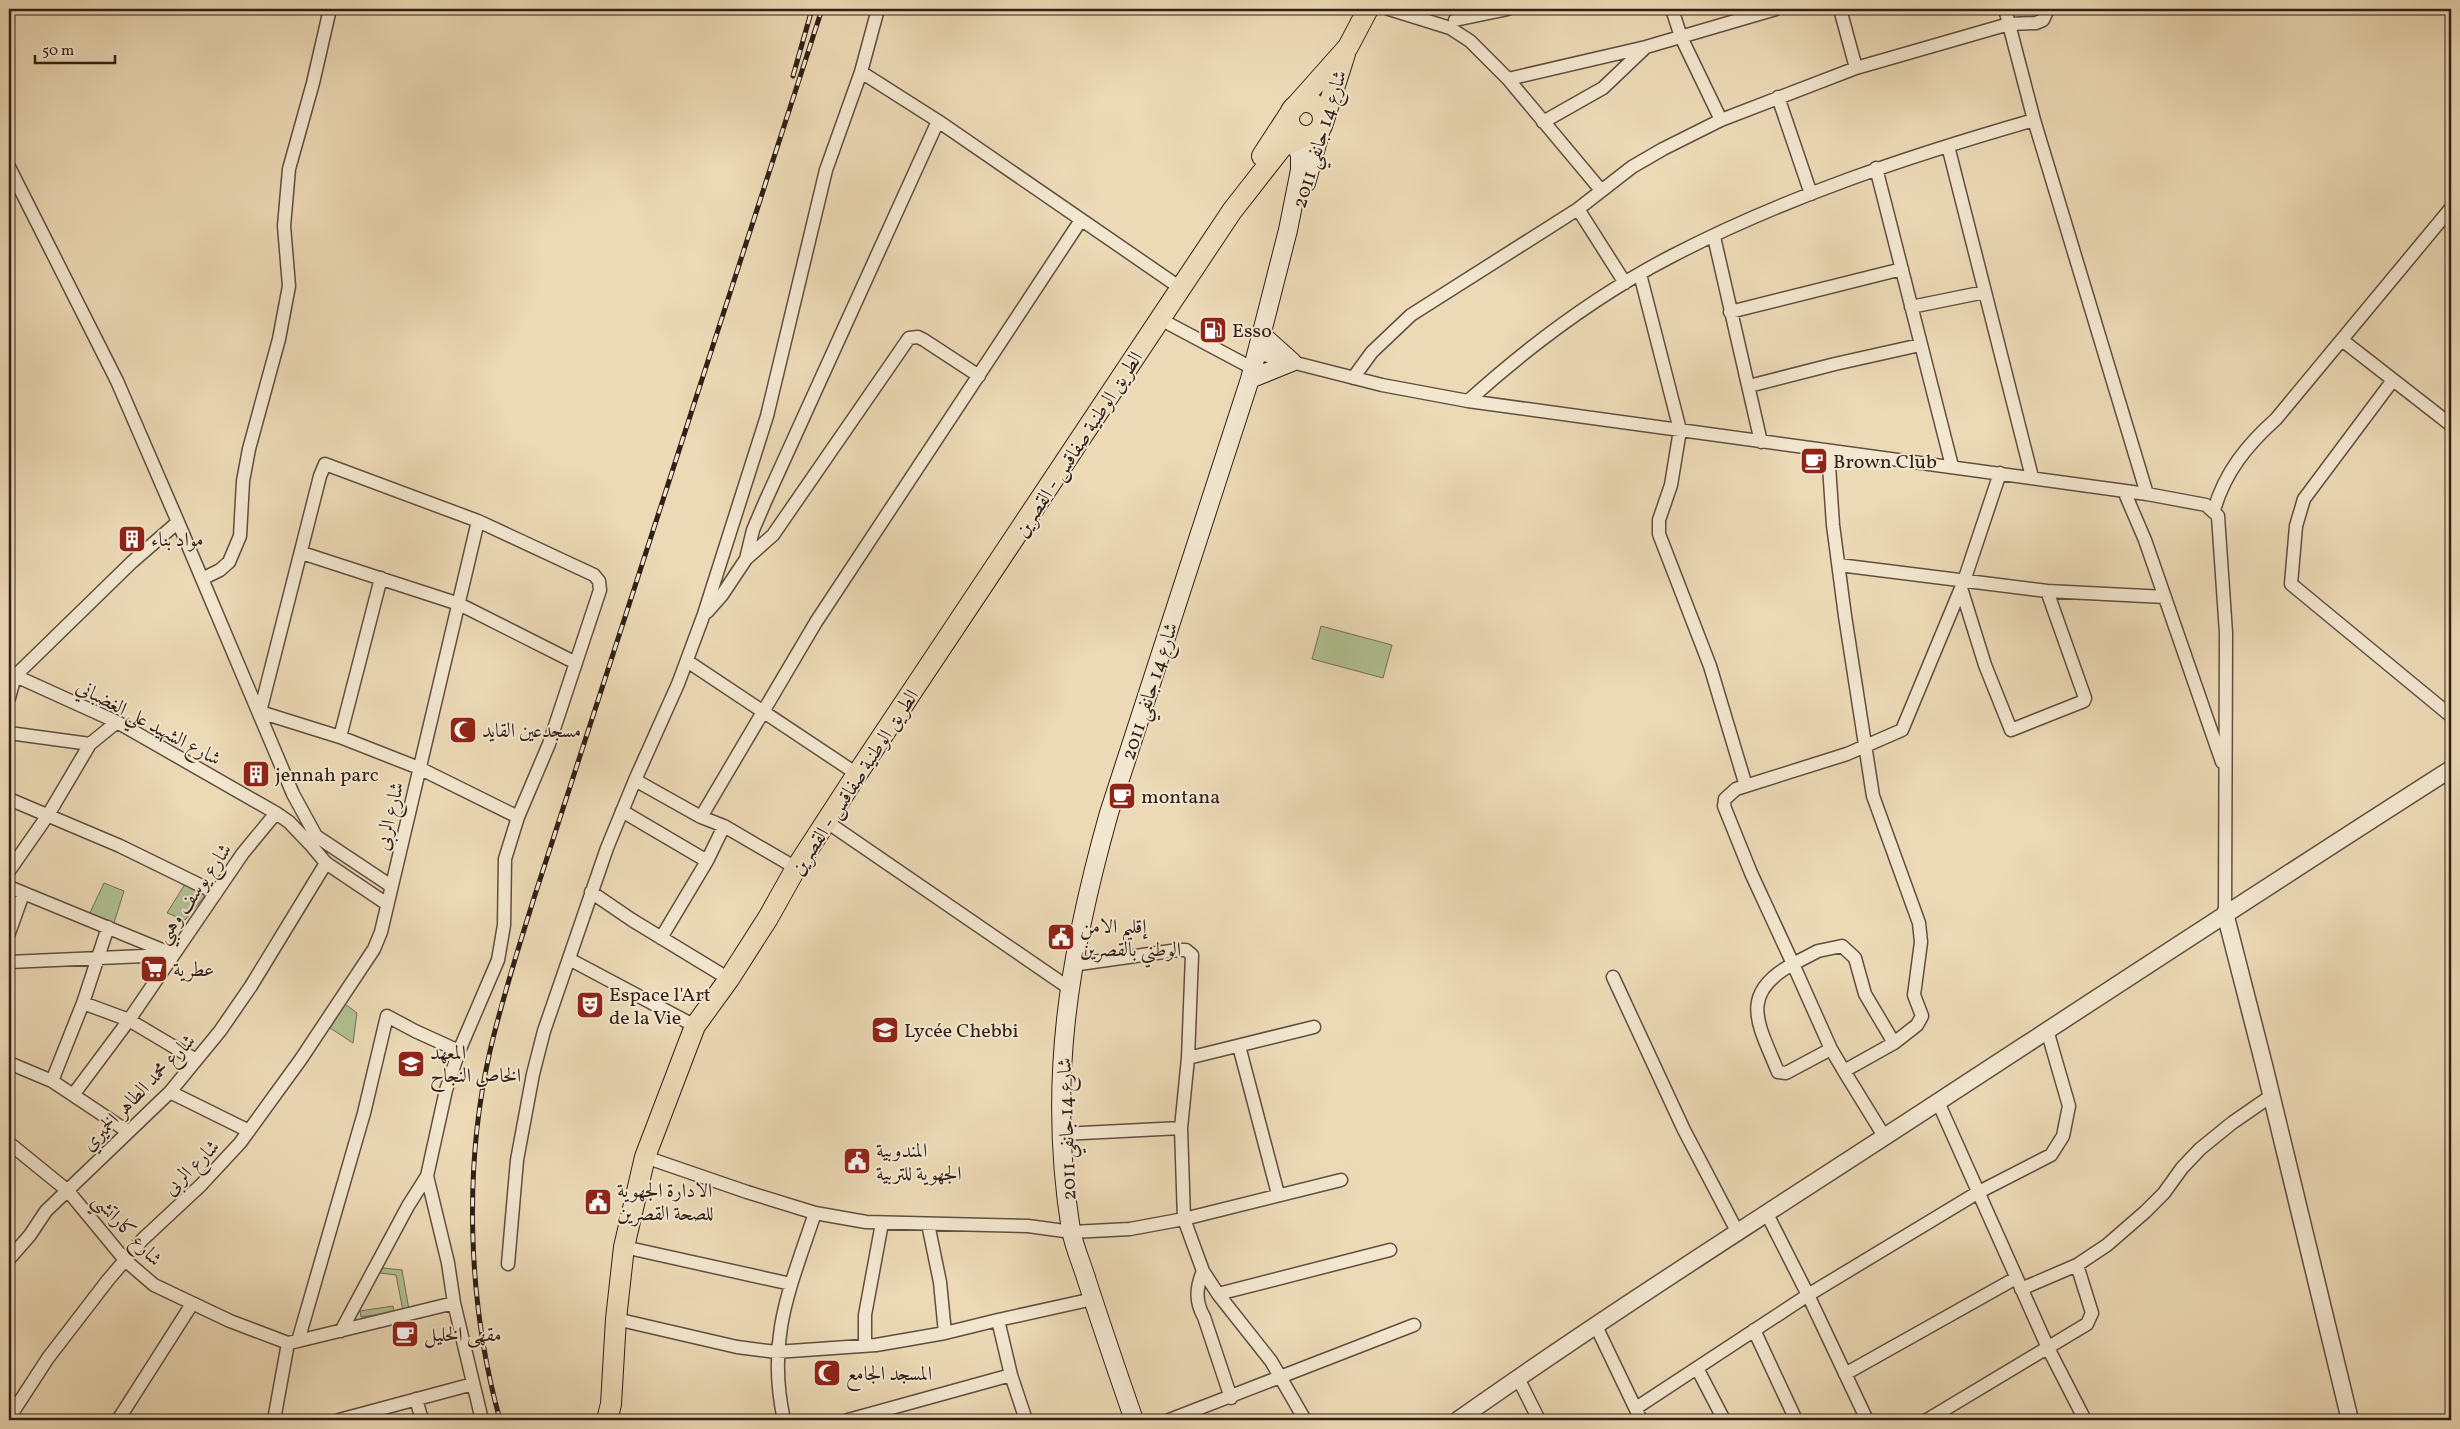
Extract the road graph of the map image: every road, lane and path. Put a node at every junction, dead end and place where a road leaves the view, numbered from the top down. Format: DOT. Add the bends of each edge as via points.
graph roads {
  1 [pos="330,9"];
  2 [pos="878,9"];
  3 [pos="1368,9"];
  4 [pos="1389,9"];
  5 [pos="1463,9"];
  6 [pos="1508,9"];
  7 [pos="1672,9"];
  8 [pos="1840,9"];
  9 [pos="2005,9"];
  10 [pos="2048,9"];
  11 [pos="1770,10"];
  12 [pos="1453,24"];
  13 [pos="2009,24"];
  14 [pos="1681,37"];
  15 [pos="1646,46"];
  16 [pos="1348,47"];
  17 [pos="1856,68"];
  18 [pos="861,72"];
  19 [pos="1508,79"];
  20 [pos="1778,97"];
  21 [pos="1292,110"];
  22 [pos="1721,120"];
  23 [pos="2034,120"];
  24 [pos="938,121"];
  25 [pos="1543,122"];
  26 [pos="1322,126"];
  27 [pos="1298,136"];
  28 [pos="1948,146"];
  29 [pos="9,167"];
  30 [pos="1876,168"];
  31 [pos="1600,189"];
  32 [pos="1811,194"];
  33 [pos="2451,208"];
  34 [pos="1578,209"];
  35 [pos="1232,210"];
  36 [pos="1081,220"];
  37 [pos="1288,230"];
  38 [pos="1714,237"];
  39 [pos="1902,269"];
  40 [pos="1640,274"];
  41 [pos="1624,283"];
  42 [pos="1182,289"];
  43 [pos="1985,292"];
  44 [pos="1911,307"];
  45 [pos="1730,312"];
  46 [pos="1160,319"];
  47 [pos="1262,335"];
  48 [pos="2342,340"];
  49 [pos="1920,345"];
  50 [pos="1292,362"];
  51 [pos="1253,367"];
  52 [pos="979,376"];
  53 [pos="1353,378"];
  54 [pos="2393,380"];
  55 [pos="1749,386"];
  56 [pos="1468,401"];
  57 [pos="2451,424"];
  58 [pos="1680,430"];
  59 [pos="1761,442"];
  60 [pos="1828,451"];
  61 [pos="1952,466"];
  62 [pos="2000,473"];
  63 [pos="2032,477"];
  64 [pos="2124,490"];
  65 [pos="2147,494"];
  66 [pos="2214,510"];
  67 [pos="478,521"];
  68 [pos="178,522"];
  69 [pos="302,553"];
  70 [pos="746,559"];
  71 [pos="1839,564"];
  72 [pos="202,578"];
  73 [pos="381,578"];
  74 [pos="1962,585"];
  75 [pos="2047,591"];
  76 [pos="2165,596"];
  77 [pos="460,604"];
  78 [pos="704,614"];
  79 [pos="688,661"];
  80 [pos="576,663"];
  81 [pos="12,675"];
  82 [pos="9,698"];
  83 [pos="765,710"];
  84 [pos="260,712"];
  85 [pos="2451,716"];
  86 [pos="117,722"];
  87 [pos="9,733"];
  88 [pos="340,737"];
  89 [pos="90,744"];
  90 [pos="1866,746"];
  91 [pos="419,768"];
  92 [pos="2451,768"];
  93 [pos="2225,772"];
  94 [pos="857,774"];
  95 [pos="634,780"];
  96 [pos="1746,786"];
  97 [pos="9,798"];
  98 [pos="622,810"];
  99 [pos="276,813"];
  100 [pos="48,815"];
  101 [pos="518,817"];
  102 [pos="701,817"];
  103 [pos="827,822"];
  104 [pos="724,826"];
  105 [pos="313,840"];
  106 [pos="707,861"];
  107 [pos="326,863"];
  108 [pos="796,868"];
  109 [pos="9,871"];
  110 [pos="391,886"];
  111 [pos="9,887"];
  112 [pos="591,892"];
  113 [pos="216,893"];
  114 [pos="23,894"];
  115 [pos="387,904"];
  116 [pos="2225,913"];
  117 [pos="108,928"];
  118 [pos="9,933"];
  119 [pos="661,938"];
  120 [pos="172,954"];
  121 [pos="98,957"];
  122 [pos="569,959"];
  123 [pos="9,962"];
  124 [pos="1793,964"];
  125 [pos="1072,965"];
  126 [pos="1613,977"];
  127 [pos="729,979"];
  128 [pos="1069,988"];
  129 [pos="83,1003"];
  130 [pos="129,1020"];
  131 [pos="695,1026"];
  132 [pos="1314,1027"];
  133 [pos="2047,1030"];
  134 [pos="1894,1043"];
  135 [pos="1239,1046"];
  136 [pos="1831,1049"];
  137 [pos="459,1051"];
  138 [pos="1188,1058"];
  139 [pos="196,1060"];
  140 [pos="9,1063"];
  141 [pos="1844,1071"];
  142 [pos="52,1082"];
  143 [pos="170,1092"];
  144 [pos="73,1095"];
  145 [pos="2272,1096"];
  146 [pos="1938,1102"];
  147 [pos="1181,1128"];
  148 [pos="127,1131"];
  149 [pos="249,1131"];
  150 [pos="1062,1134"];
  151 [pos="1884,1136"];
  152 [pos="9,1143"];
  153 [pos="644,1157"];
  154 [pos="427,1176"];
  155 [pos="1341,1180"];
  156 [pos="68,1191"];
  157 [pos="1977,1193"];
  158 [pos="1278,1194"];
  159 [pos="815,1213"];
  160 [pos="1767,1214"];
  161 [pos="1184,1219"];
  162 [pos="882,1223"];
  163 [pos="928,1224"];
  164 [pos="1072,1232"];
  165 [pos="1738,1233"];
  166 [pos="624,1247"];
  167 [pos="1390,1250"];
  168 [pos="9,1258"];
  169 [pos="125,1260"];
  170 [pos="508,1264"];
  171 [pos="2077,1265"];
  172 [pos="1203,1271"];
  173 [pos="791,1284"];
  174 [pos="2019,1284"];
  175 [pos="1218,1294"];
  176 [pos="1808,1295"];
  177 [pos="1093,1298"];
  178 [pos="454,1303"];
  179 [pos="192,1304"];
  180 [pos="616,1319"];
  181 [pos="998,1320"];
  182 [pos="1414,1325"];
  183 [pos="1596,1326"];
  184 [pos="1754,1330"];
  185 [pos="341,1331"];
  186 [pos="945,1333"];
  187 [pos="293,1342"];
  188 [pos="865,1346"];
  189 [pos="2048,1348"];
  190 [pos="776,1352"];
  191 [pos="1697,1368"];
  192 [pos="1845,1374"];
  193 [pos="1011,1375"];
  194 [pos="1280,1375"];
  195 [pos="1518,1378"];
  196 [pos="473,1384"];
  197 [pos="1231,1398"];
  198 [pos="416,1400"];
  199 [pos="1636,1408"];
  200 [pos="611,1416"];
  201 [pos="882,1416"];
  202 [pos="9,1418"];
  203 [pos="2080,1419"];
  204 [pos="118,1420"];
  205 [pos="274,1420"];
  206 [pos="339,1420"];
  207 [pos="422,1420"];
  208 [pos="482,1420"];
  209 [pos="784,1420"];
  210 [pos="848,1420"];
  211 [pos="1026,1420"];
  212 [pos="1134,1420"];
  213 [pos="1169,1420"];
  214 [pos="1305,1420"];
  215 [pos="1458,1420"];
  216 [pos="1539,1420"];
  217 [pos="1641,1420"];
  218 [pos="1724,1420"];
  219 [pos="1796,1420"];
  220 [pos="1867,1420"];
  221 [pos="1927,1420"];
  222 [pos="2350,1420"];
  1 -- 72 [label="street" via="289,169 284,226 289,286 279,339 249,449 240,536 229,562"];
  2 -- 18 [label="street"];
  3 -- 16 [label="main road, الطريق الوطنية صفاقس - القصرين"];
  4 -- 12 [label="street"];
  5 -- 12 [label="street"];
  6 -- 12 [label="street"];
  7 -- 14 [label="street"];
  8 -- 17 [label="street"];
  9 -- 13 [label="street"];
  10 -- 13 [label="street" via="2043,20 2036,23"];
  11 -- 14 [label="street"];
  12 -- 19 [label="street"];
  13 -- 17 [label="street"];
  13 -- 23 [label="street"];
  14 -- 15 [label="street"];
  14 -- 22 [label="street"];
  15 -- 19 [label="street"];
  15 -- 25 [label="street" via="1603,88"];
  16 -- 21 [label="main road, الطريق الوطنية صفاقس - القصرين"];
  16 -- 26 [label="main road, شارع 14 جانفي 2011"];
  17 -- 20 [label="street"];
  18 -- 24 [label="street"];
  18 -- 78 [label="street" via="826,170 767,416"];
  19 -- 25 [label="street"];
  20 -- 22 [label="street"];
  20 -- 32 [label="street"];
  21 -- 26 [label="main road" via="1300,103 1312,103 1320,110 1324,120"];
  21 -- 27 [label="main road" via="1289,121"];
  21 -- 35 [label="main road, الطريق الوطنية صفاقس - القصرين" via="1241,188"];
  22 -- 31 [label="street" via="1663,149"];
  23 -- 28 [label="street"];
  23 -- 65 [label="street"];
  24 -- 36 [label="street"];
  24 -- 70 [label="street" via="765,502 753,530"];
  25 -- 31 [label="street"];
  26 -- 27 [label="main road, الطريق الوطنية صفاقس - القصرين" via="1315,134"];
  26 -- 37 [label="main road, شارع 14 جانفي 2011" via="1303,194"];
  27 -- 35 [label="main road, الطريق الوطنية صفاقس - القصرين" via="1271,158"];
  27 -- 37 [label="main road, شارع 14 جانفي 2011" via="1300,170"];
  28 -- 30 [label="street"];
  28 -- 43 [label="street"];
  29 -- 68 [label="street" via="117,381"];
  30 -- 32 [label="street"];
  30 -- 39 [label="street"];
  31 -- 34 [label="street"];
  32 -- 38 [label="street"];
  33 -- 48 [label="street"];
  34 -- 41 [label="street"];
  34 -- 53 [label="street" via="1411,316 1372,352"];
  35 -- 42 [label="main road, الطريق الوطنية صفاقس - القصرين"];
  36 -- 42 [label="street"];
  36 -- 52 [label="street"];
  37 -- 47 [label="main road, شارع 14 جانفي 2011"];
  38 -- 40 [label="street"];
  38 -- 45 [label="street"];
  39 -- 44 [label="street"];
  39 -- 45 [label="street"];
  40 -- 41 [label="street"];
  40 -- 58 [label="street"];
  41 -- 56 [label="street" via="1541,340"];
  42 -- 46 [label="main road, الطريق الوطنية صفاقس - القصرين"];
  43 -- 44 [label="street"];
  43 -- 63 [label="street"];
  44 -- 49 [label="street"];
  45 -- 55 [label="street"];
  46 -- 51 [label="street"];
  46 -- 94 [label="main road, الطريق الوطنية صفاقس - القصرين"];
  47 -- 50 [label="main road"];
  47 -- 51 [label="main road, شارع 14 جانفي 2011"];
  48 -- 54 [label="street"];
  48 -- 66 [label="street" via="2237,460 2221,486"];
  49 -- 55 [label="street"];
  49 -- 61 [label="street"];
  50 -- 51 [label="main road"];
  50 -- 51 [label="street"];
  50 -- 53 [label="street"];
  51 -- 125 [label="main road, شارع 14 جانفي 2011" via="1109,813"];
  52 -- 70 [label="street" via="924,340 909,338 773,535"];
  52 -- 83 [label="street" via="816,622"];
  53 -- 56 [label="street"];
  54 -- 57 [label="street"];
  54 -- 85 [label="street" via="2304,499 2296,526 2291,584"];
  55 -- 59 [label="street"];
  56 -- 58 [label="street"];
  58 -- 59 [label="street"];
  58 -- 96 [label="street" via="1671,484 1658,520 1659,534 1710,666"];
  59 -- 60 [label="street"];
  60 -- 61 [label="street"];
  60 -- 71 [label="street"];
  61 -- 62 [label="street"];
  62 -- 63 [label="street"];
  62 -- 74 [label="street"];
  63 -- 64 [label="street"];
  64 -- 65 [label="street"];
  64 -- 76 [label="street"];
  65 -- 66 [label="street" via="2206,505"];
  66 -- 93 [label="street" via="2219,523 2226,633"];
  67 -- 69 [label="street" via="325,464"];
  67 -- 77 [label="street, شارع الربى"];
  67 -- 80 [label="street" via="582,569 599,581 600,590"];
  68 -- 72 [label="street"];
  68 -- 81 [label="street"];
  69 -- 73 [label="street"];
  69 -- 84 [label="street"];
  70 -- 78 [label="street" via="722,595"];
  71 -- 74 [label="street"];
  71 -- 90 [label="street"];
  72 -- 84 [label="street"];
  73 -- 77 [label="street"];
  73 -- 88 [label="street"];
  74 -- 75 [label="street"];
  74 -- 75 [label="street" via="1985,665 2012,730 2085,698"];
  74 -- 90 [label="street" via="1902,730"];
  75 -- 76 [label="street"];
  76 -- 93 [label="street"];
  77 -- 80 [label="street"];
  77 -- 91 [label="street, شارع الربى"];
  78 -- 79 [label="street"];
  79 -- 83 [label="street"];
  79 -- 95 [label="street"];
  80 -- 101 [label="street" via="537,777"];
  81 -- 82 [label="street"];
  81 -- 86 [label="street, شارع الشهيد علي الغضباني"];
  83 -- 94 [label="street"];
  83 -- 102 [label="street"];
  84 -- 88 [label="street"];
  84 -- 105 [label="street"];
  86 -- 89 [label="street"];
  86 -- 99 [label="street, شارع الشهيد علي الغضباني"];
  87 -- 89 [label="street"];
  88 -- 91 [label="street"];
  89 -- 100 [label="street"];
  90 -- 96 [label="street"];
  90 -- 134 [label="street" via="1873,796 1919,923 1921,942 1914,995 1922,1016 1917,1025"];
  91 -- 101 [label="street"];
  91 -- 110 [label="street, شارع الربى"];
  92 -- 116 [label="street"];
  93 -- 116 [label="street"];
  94 -- 103 [label="main road, الطريق الوطنية صفاقس - القصرين"];
  95 -- 98 [label="street"];
  95 -- 102 [label="street"];
  96 -- 124 [label="street" via="1728,794 1724,806"];
  97 -- 100 [label="street"];
  98 -- 106 [label="street"];
  98 -- 112 [label="street"];
  99 -- 105 [label="street, شارع الشهيد علي الغضباني"];
  99 -- 113 [label="street, شارع يوسف وهبي"];
  100 -- 109 [label="street"];
  100 -- 113 [label="street"];
  101 -- 137 [label="street" via="505,859 504,925 498,960"];
  102 -- 104 [label="street"];
  103 -- 108 [label="main road, الطريق الوطنية صفاقس - القصرين"];
  103 -- 128 [label="street"];
  104 -- 106 [label="street"];
  104 -- 108 [label="street"];
  105 -- 107 [label="street"];
  105 -- 110 [label="street"];
  106 -- 119 [label="street"];
  107 -- 115 [label="street"];
  107 -- 139 [label="street, شارع محمد الطاهر الخميري" via="251,986"];
  108 -- 127 [label="main road, الطريق الوطنية صفاقس - القصرين"];
  110 -- 115 [label="street, شارع الربى"];
  111 -- 114 [label="street"];
  112 -- 119 [label="street"];
  112 -- 122 [label="street"];
  113 -- 120 [label="street, شارع يوسف وهبي"];
  114 -- 117 [label="street"];
  114 -- 118 [label="street"];
  115 -- 149 [label="street, شارع الربى" via="374,949"];
  116 -- 133 [label="street"];
  116 -- 145 [label="street"];
  117 -- 120 [label="street"];
  117 -- 121 [label="street"];
  119 -- 127 [label="street"];
  120 -- 121 [label="street"];
  120 -- 130 [label="street, شارع يوسف وهبي"];
  121 -- 123 [label="street"];
  121 -- 129 [label="street"];
  122 -- 131 [label="street"];
  122 -- 170 [label="street" via="544,1031 525,1111 513,1189"];
  124 -- 134 [label="street" via="1818,951 1842,946 1848,950 1855,958 1864,994"];
  124 -- 136 [label="street"];
  124 -- 136 [label="street" via="1777,973 1759,995 1756,1007 1758,1024 1778,1072 1786,1073"];
  125 -- 128 [label="main road, شارع 14 جانفي 2011"];
  125 -- 138 [label="street" via="1186,950 1192,955"];
  126 -- 165 [label="street" via="1684,1130"];
  127 -- 131 [label="main road, الطريق الوطنية صفاقس - القصرين"];
  128 -- 150 [label="main road, شارع 14 جانفي 2011" via="1062,1066"];
  129 -- 130 [label="street"];
  129 -- 142 [label="street"];
  130 -- 139 [label="street"];
  130 -- 144 [label="street, شارع يوسف وهبي"];
  131 -- 153 [label="main road, الطريق الوطنية صفاقس - القصرين"];
  132 -- 135 [label="street"];
  133 -- 146 [label="street"];
  133 -- 157 [label="street" via="2069,1106 2063,1136 2051,1155"];
  134 -- 141 [label="street"];
  135 -- 138 [label="street"];
  135 -- 158 [label="street"];
  136 -- 141 [label="street"];
  137 -- 154 [label="street" via="446,1090"];
  137 -- 187 [label="street" via="387,1016 364,1113"];
  138 -- 147 [label="street"];
  139 -- 143 [label="street, شارع محمد الطاهر الخميري"];
  140 -- 142 [label="street"];
  141 -- 151 [label="street"];
  142 -- 144 [label="street"];
  143 -- 148 [label="street, شارع محمد الطاهر الخميري"];
  143 -- 149 [label="street"];
  144 -- 148 [label="street"];
  145 -- 171 [label="street" via="2200,1149 2145,1212 2107,1245"];
  145 -- 222 [label="street"];
  146 -- 151 [label="street"];
  146 -- 157 [label="street"];
  147 -- 150 [label="street"];
  147 -- 161 [label="street"];
  148 -- 156 [label="street, شارع محمد الطاهر الخميري"];
  149 -- 169 [label="street, شارع الربى" via="201,1185"];
  150 -- 164 [label="main road, شارع 14 جانفي 2011"];
  151 -- 160 [label="street"];
  152 -- 156 [label="street, شارع كاراتشي"];
  153 -- 159 [label="street"];
  153 -- 166 [label="main road, الطريق الوطنية صفاقس - القصرين"];
  154 -- 178 [label="street"];
  154 -- 185 [label="street"];
  155 -- 158 [label="street"];
  156 -- 168 [label="street, شارع محمد الطاهر الخميري" via="46,1211"];
  156 -- 169 [label="street, شارع كاراتشي"];
  157 -- 174 [label="street"];
  157 -- 176 [label="street"];
  158 -- 161 [label="street"];
  159 -- 162 [label="street"];
  159 -- 173 [label="street"];
  160 -- 165 [label="street"];
  160 -- 176 [label="street"];
  161 -- 164 [label="street" via="1130,1228"];
  161 -- 172 [label="street"];
  162 -- 163 [label="street"];
  162 -- 188 [label="street" via="865,1315"];
  163 -- 164 [label="street" via="1028,1226"];
  163 -- 186 [label="street" via="940,1282"];
  164 -- 177 [label="main road, شارع 14 جانفي 2011"];
  165 -- 183 [label="street"];
  166 -- 173 [label="street"];
  166 -- 180 [label="main road, الطريق الوطنية صفاقس - القصرين"];
  167 -- 175 [label="street"];
  169 -- 179 [label="street, شارع كاراتشي" via="154,1285"];
  169 -- 202 [label="street, شارع الربى" via="48,1358"];
  171 -- 174 [label="street"];
  171 -- 189 [label="street" via="2092,1313 2086,1324"];
  172 -- 175 [label="street"];
  172 -- 197 [label="street" via="1196,1296 1198,1307"];
  173 -- 190 [label="street"];
  174 -- 189 [label="street"];
  174 -- 192 [label="street"];
  175 -- 194 [label="street"];
  176 -- 184 [label="street"];
  176 -- 192 [label="street"];
  177 -- 181 [label="street"];
  177 -- 212 [label="main road, شارع 14 جانفي 2011"];
  178 -- 185 [label="street"];
  178 -- 196 [label="street"];
  179 -- 187 [label="street, شارع كاراتشي" via="230,1321"];
  179 -- 204 [label="street"];
  180 -- 190 [label="street" via="736,1347"];
  180 -- 200 [label="main road, الطريق الوطنية صفاقس - القصرين"];
  181 -- 186 [label="street"];
  181 -- 193 [label="street"];
  182 -- 194 [label="street"];
  183 -- 195 [label="street"];
  183 -- 199 [label="street"];
  184 -- 191 [label="street"];
  184 -- 219 [label="street"];
  185 -- 187 [label="street"];
  186 -- 188 [label="street"];
  187 -- 205 [label="street"];
  188 -- 190 [label="street"];
  189 -- 203 [label="street"];
  189 -- 221 [label="street"];
  190 -- 209 [label="street" via="776,1375"];
  191 -- 199 [label="street"];
  191 -- 218 [label="street"];
  192 -- 220 [label="street"];
  193 -- 201 [label="street"];
  193 -- 211 [label="street"];
  194 -- 197 [label="street"];
  194 -- 214 [label="street"];
  195 -- 215 [label="street"];
  195 -- 216 [label="street"];
  196 -- 198 [label="street"];
  196 -- 208 [label="street"];
  197 -- 213 [label="street"];
  198 -- 206 [label="street"];
  198 -- 207 [label="street"];
  199 -- 217 [label="street"];
  201 -- 210 [label="street"];
}
